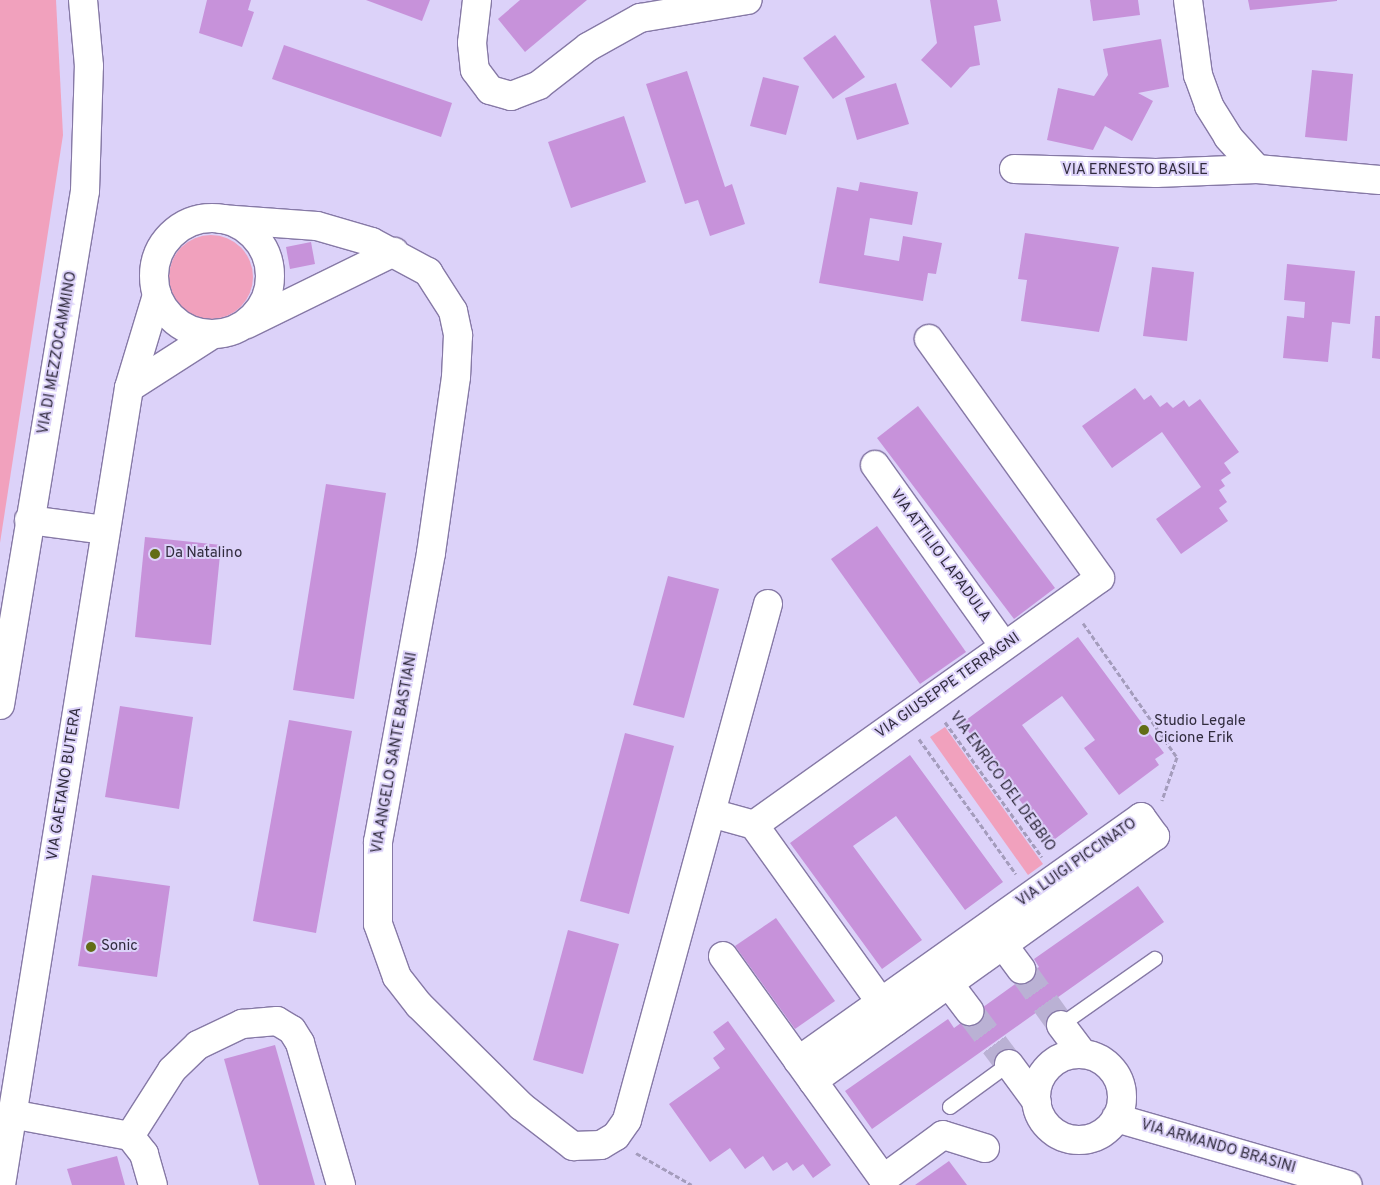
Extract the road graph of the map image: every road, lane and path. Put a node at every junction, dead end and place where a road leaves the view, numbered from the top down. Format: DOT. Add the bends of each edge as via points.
graph roads {
  1 [pos="83,0"];
  2 [pos="477,0"];
  3 [pos="747,0"];
  4 [pos="1188,0"];
  5 [pos="1014,169"];
  6 [pos="1257,169"];
  7 [pos="1380,180"];
  8 [pos="221,219"];
  9 [pos="394,252"];
  10 [pos="157,295"];
  11 [pos="225,332"];
  12 [pos="929,339"];
  13 [pos="129,388"];
  14 [pos="875,465"];
  15 [pos="29,520"];
  16 [pos="105,530"];
  17 [pos="1067,602"];
  18 [pos="768,604"];
  19 [pos="1004,646"];
  20 [pos="929,700"];
  21 [pos="0,705"];
  22 [pos="904,718"];
  23 [pos="711,813"];
  24 [pos="1141,817"];
  25 [pos="754,825"];
  26 [pos="1064,887"];
  27 [pos="1031,895"];
  28 [pos="996,935"];
  29 [pos="724,956"];
  30 [pos="1155,959"];
  31 [pos="1021,969"];
  32 [pos="949,984"];
  33 [pos="888,1012"];
  34 [pos="969,1012"];
  35 [pos="1061,1025"];
  36 [pos="11,1037"];
  37 [pos="1083,1054"];
  38 [pos="1009,1064"];
  39 [pos="806,1071"];
  40 [pos="1037,1102"];
  41 [pos="950,1107"];
  42 [pos="11,1114"];
  43 [pos="1116,1118"];
  44 [pos="130,1136"];
  45 [pos="984,1148"];
  46 [pos="628,1154"];
  47 [pos="1,1185"];
  48 [pos="153,1185"];
  49 [pos="341,1185"];
  50 [pos="692,1185"];
  51 [pos="1348,1185"];
  1 -- 15 [label="street, VIA DI MEZZOCAMMINO" via="89,66 85,191"];
  2 -- 3 [label="street" via="472,43 475,70 490,90 511,96 539,85 588,47 640,18"];
  4 -- 6 [label="street" via="1198,75 1208,106 1228,137"];
  5 -- 6 [label="street, VIA ERNESTO BASILE" via="1156,173"];
  6 -- 7 [label="street, VIA ERNESTO BASILE"];
  8 -- 9 [label="street, VIA ANGELO SANTE BASTIANI" via="317,226"];
  8 -- 10 [label="street" via="183,226 168,239 157,256"];
  8 -- 11 [label="street" via="254,236 270,268 263,304"];
  9 -- 11 [label="street"];
  9 -- 23 [label="street, VIA ANGELO SANTE BASTIANI" via="419,265 442,287 456,322 458,349 431,553 378,842 378,924 394,971 419,1005 521,1106 570,1144 601,1145 616,1136 627,1120"];
  10 -- 11 [label="street" via="178,324"];
  10 -- 13 [label="street, VIA GAETANO BUTERA"];
  11 -- 13 [label="street"];
  12 -- 17 [label="street, VIA GIUSEPPE TERRAGNI" via="1100,578"];
  13 -- 16 [label="street, VIA GAETANO BUTERA"];
  14 -- 19 [label="street, VIA ATTILIO LAPADULA"];
  15 -- 16 [label="street"];
  15 -- 21 [label="street, VIA DI MEZZOCAMMINO"];
  16 -- 36 [label="street, VIA GAETANO BUTERA"];
  17 -- 19 [label="street, VIA GIUSEPPE TERRAGNI"];
  17 -- 24 [label="path" via="1177,757 1161,804"];
  18 -- 23 [label="street, VIA ANGELO SANTE BASTIANI"];
  19 -- 20 [label="street, VIA GIUSEPPE TERRAGNI"];
  20 -- 22 [label="street, VIA GIUSEPPE TERRAGNI"];
  20 -- 26 [label="path, VIA ENRICO DEL DEBBIO"];
  22 -- 25 [label="street, VIA GIUSEPPE TERRAGNI"];
  22 -- 27 [label="path"];
  23 -- 25 [label="street"];
  24 -- 26 [label="street, VIA LUIGI PICCINATO" via="1155,836"];
  25 -- 33 [label="street"];
  26 -- 27 [label="street, VIA LUIGI PICCINATO"];
  26 -- 28 [label="street, VIA LUIGI PICCINATO"];
  27 -- 28 [label="street, VIA LUIGI PICCINATO"];
  28 -- 31 [label="street"];
  28 -- 32 [label="street, VIA LUIGI PICCINATO"];
  28 -- 33 [label="street, VIA LUIGI PICCINATO"];
  29 -- 39 [label="street"];
  30 -- 35 [label="lane"];
  32 -- 33 [label="street, VIA LUIGI PICCINATO"];
  32 -- 34 [label="street"];
  33 -- 39 [label="street, VIA LUIGI PICCINATO"];
  35 -- 37 [label="street"];
  36 -- 42 [label="street, VIA GAETANO BUTERA"];
  37 -- 40 [label="street" via="1058,1059 1048,1067 1041,1077"];
  37 -- 43 [label="street" via="1109,1066 1117,1077 1122,1091"];
  38 -- 40 [label="street"];
  38 -- 41 [label="lane"];
  39 -- 45 [label="street" via="883,1179 943,1135"];
  40 -- 43 [label="street" via="1048,1126 1070,1139 1096,1136"];
  42 -- 44 [label="street"];
  42 -- 47 [label="street, VIA GAETANO BUTERA"];
  43 -- 51 [label="street, VIA ARMANDO BRASINI"];
  44 -- 48 [label="street" via="144,1154"];
  44 -- 49 [label="street" via="172,1070 198,1045 242,1024 277,1021 292,1030 300,1043"];
  46 -- 50 [label="path" via="636,1153"];
}
